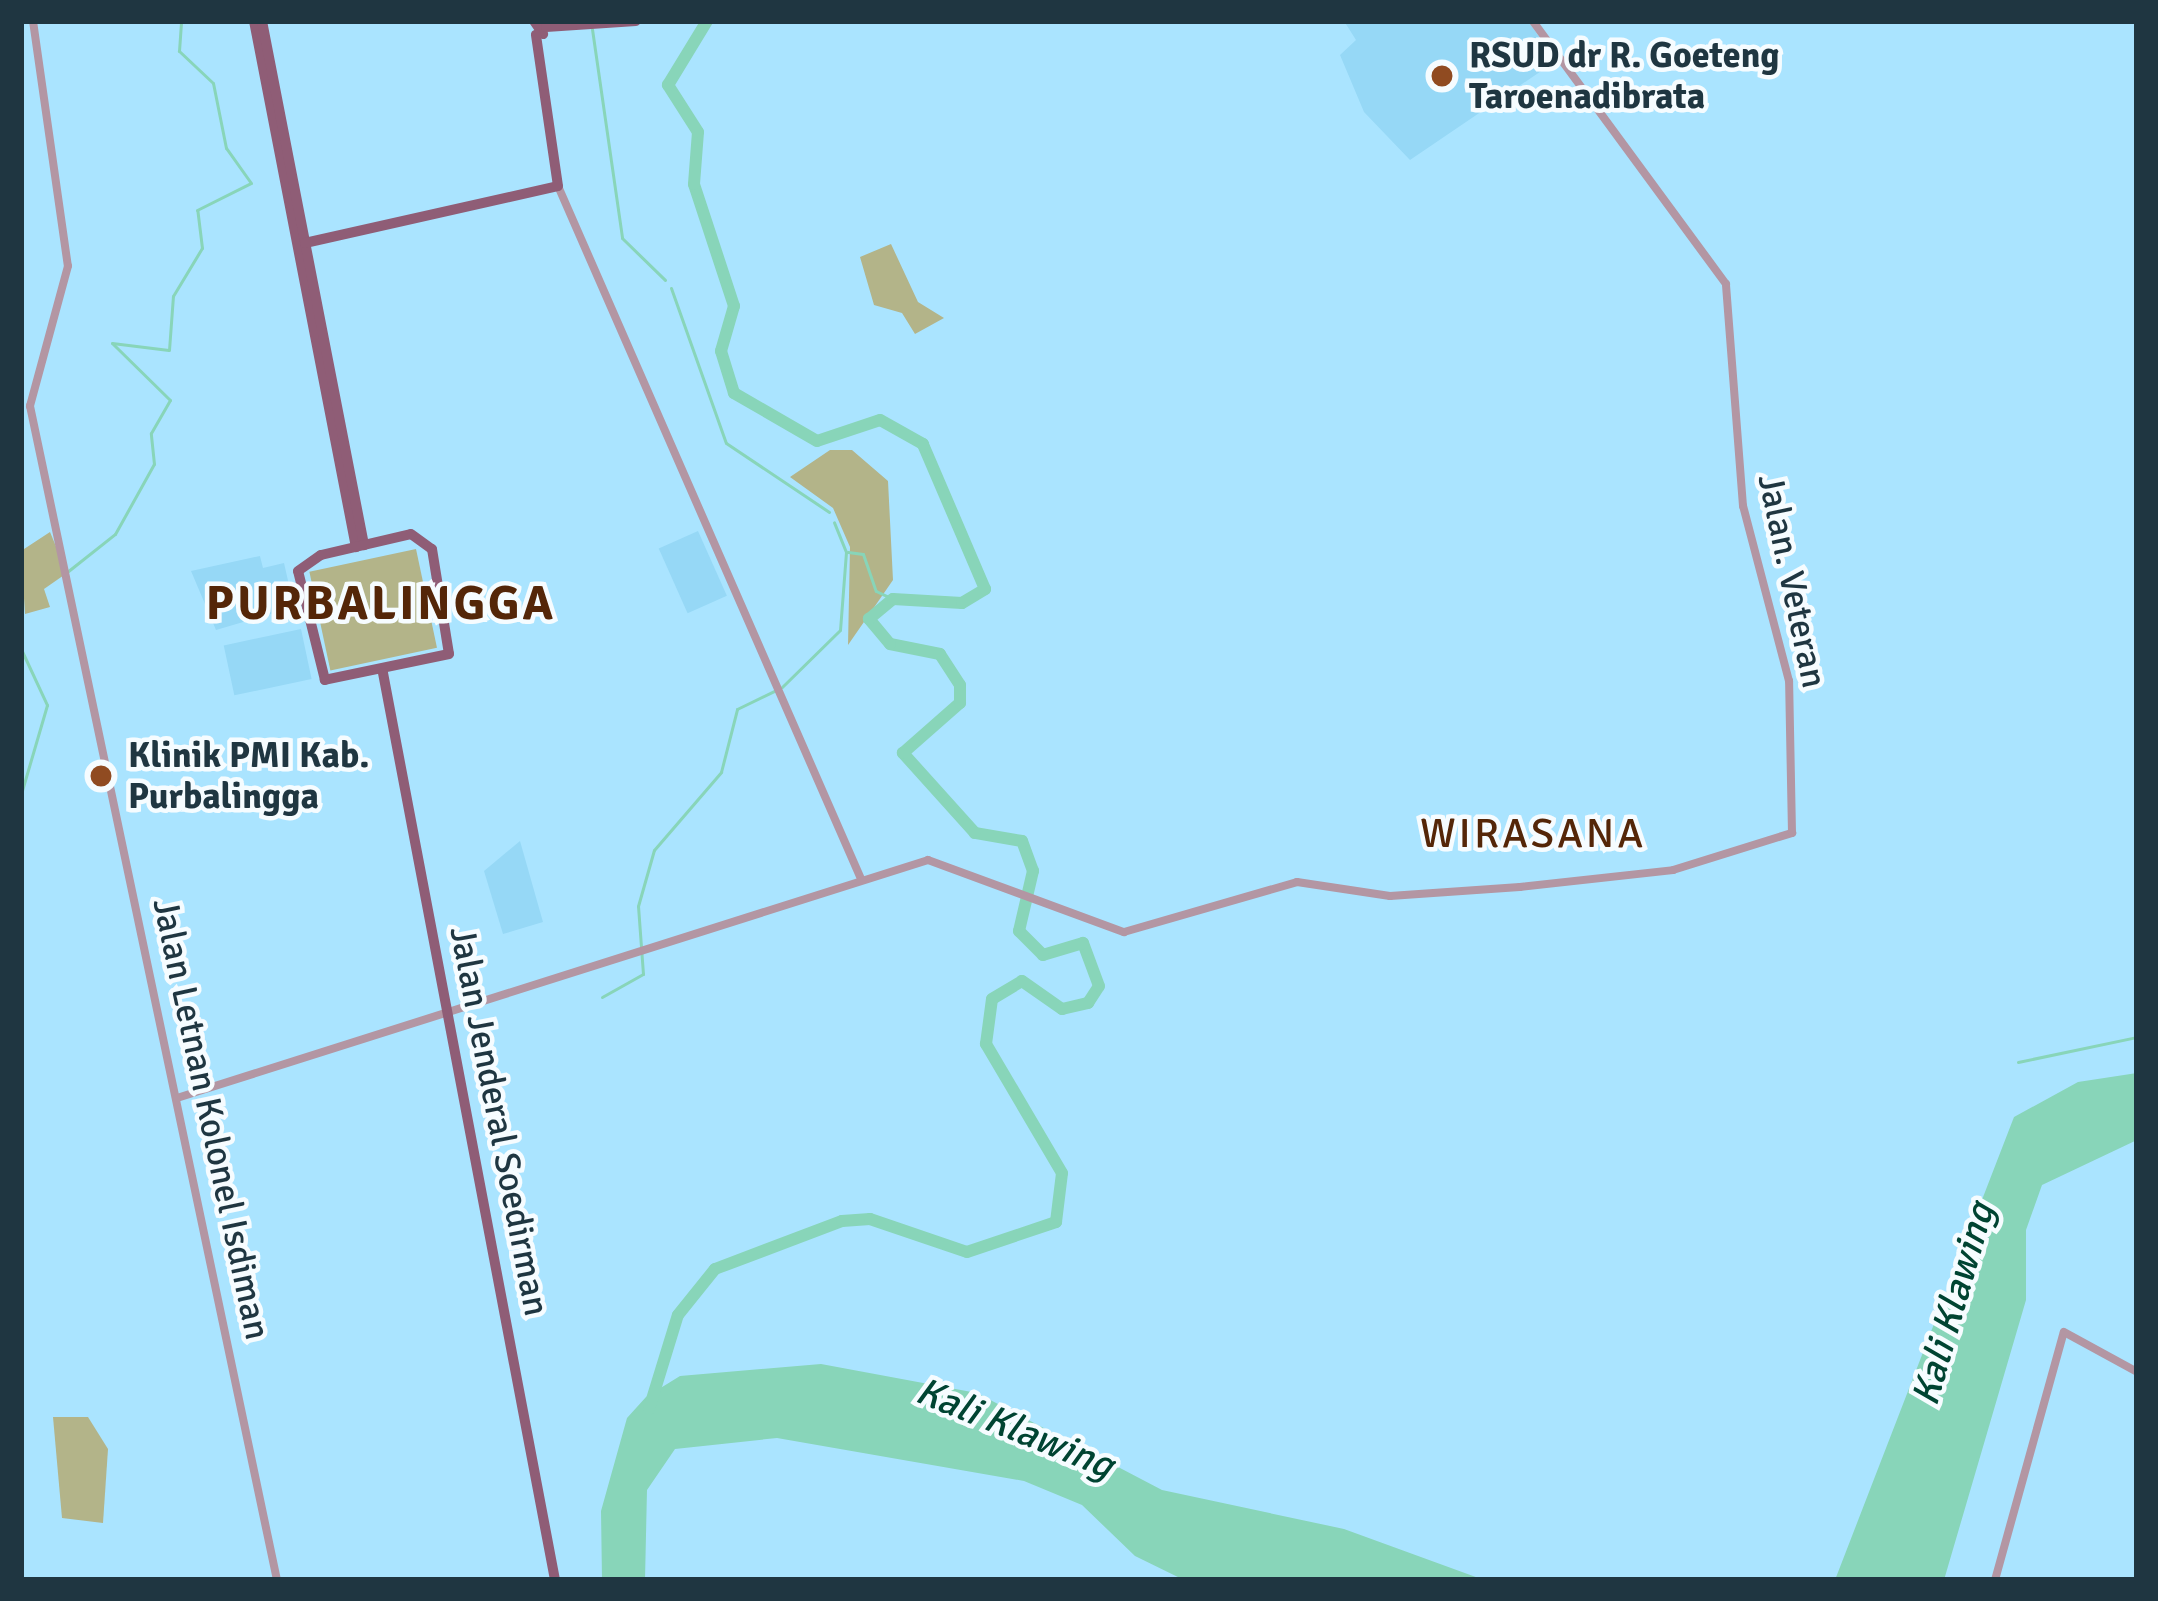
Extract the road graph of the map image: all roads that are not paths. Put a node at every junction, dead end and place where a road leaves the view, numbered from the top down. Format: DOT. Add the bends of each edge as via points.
graph roads {
  1 [pos="33,21"];
  2 [pos="258,21"];
  3 [pos="636,21"];
  4 [pos="1533,21"];
  5 [pos="540,26"];
  6 [pos="558,185"];
  7 [pos="305,243"];
  8 [pos="360,546"];
  9 [pos="383,673"];
  10 [pos="861,879"];
  11 [pos="448,1014"];
  12 [pos="177,1098"];
  13 [pos="2137,1372"];
  14 [pos="277,1580"];
  15 [pos="555,1580"];
  16 [pos="1995,1580"];
  1 -- 12 [label="street, Jalan Letnan Kolonel Isdiman" via="68,273 28,394 93,669"];
  2 -- 7 [label="main road"];
  2 -- 8 [label="main road"];
  3 -- 5 [label="main road"];
  4 -- 10 [label="street, Jalan. Veteran" via="1726,284 1743,506 1783,634 1798,821 1783,837 1673,870 1390,896 1297,882 1111,931 941,858"];
  5 -- 6 [label="main road"];
  6 -- 7 [label="main road"];
  6 -- 10 [label="street"];
  7 -- 8 [label="main road"];
  8 -- 9 [label="main road" via="309,559 297,581 321,676"];
  8 -- 9 [label="main road" via="427,541 453,637 443,659"];
  9 -- 11 [label="main road, Jalan Jenderal Soedirman"];
  10 -- 11 [label="street"];
  11 -- 12 [label="street"];
  11 -- 15 [label="main road, Jalan Jenderal Soedirman"];
  12 -- 14 [label="street, Jalan Letnan Kolonel Isdiman"];
  13 -- 16 [label="street" via="2064,1332"];
}
